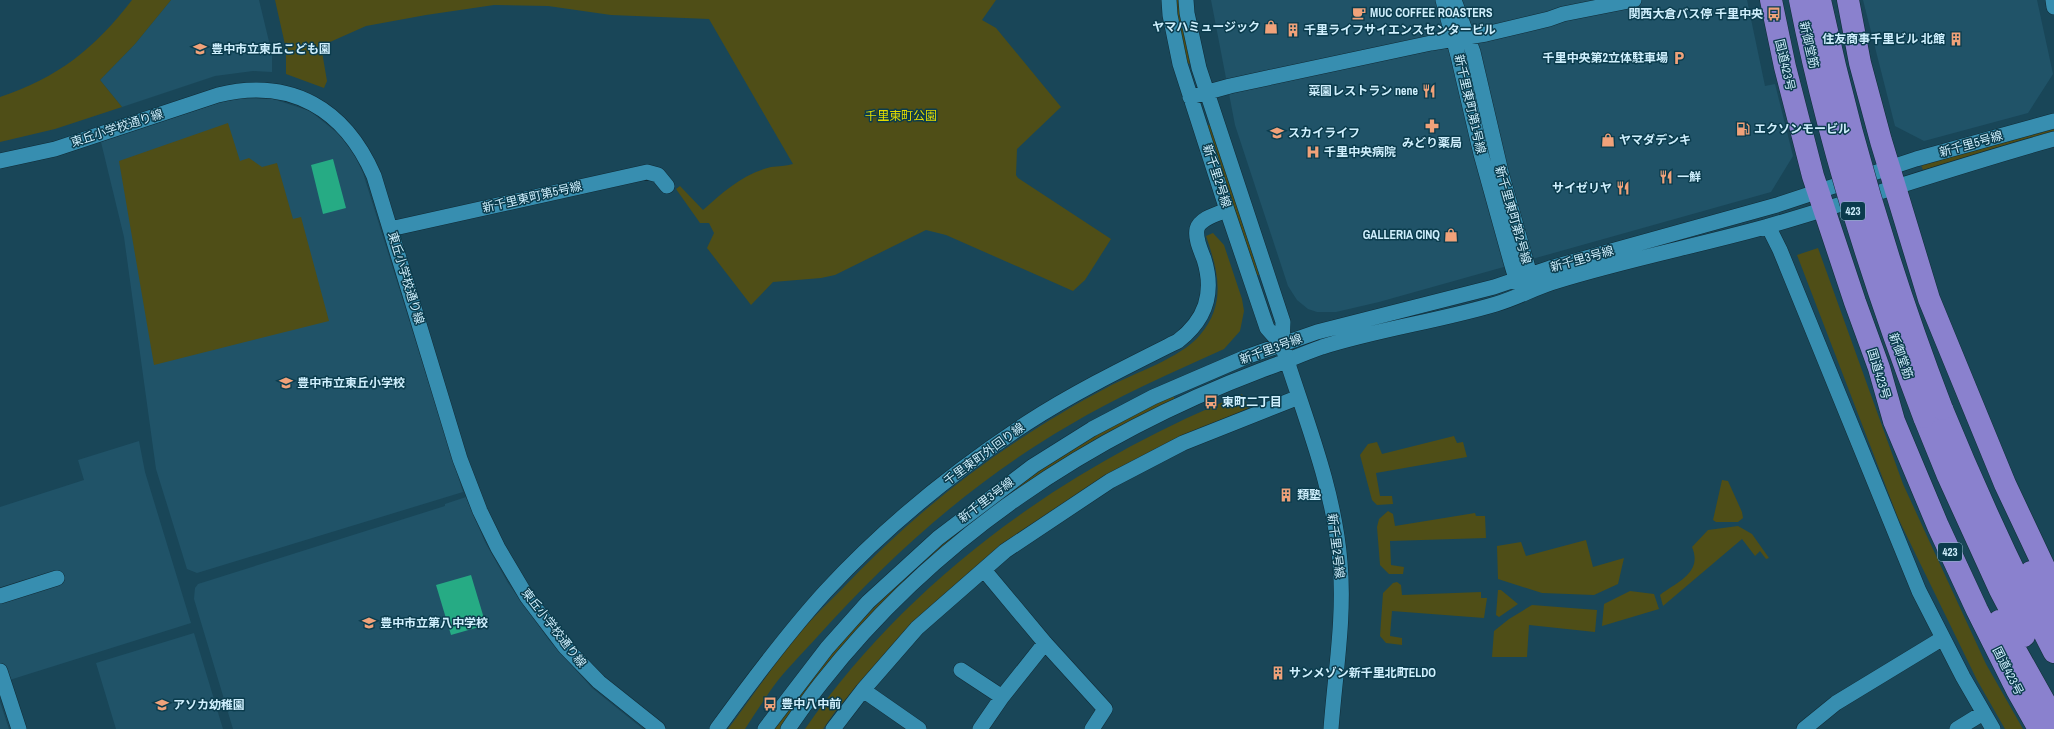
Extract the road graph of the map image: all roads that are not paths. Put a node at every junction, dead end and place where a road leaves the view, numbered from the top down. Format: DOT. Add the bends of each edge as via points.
graph roads {
  1 [pos="1169,0"];
  2 [pos="1186,0"];
  3 [pos="1443,0"];
  4 [pos="1454,0"];
  5 [pos="1634,0"];
  6 [pos="1770,0"];
  7 [pos="1800,0"];
  8 [pos="1820,0"];
  9 [pos="1848,0"];
  10 [pos="2053,0"];
  11 [pos="2054,7"];
  12 [pos="1461,39"];
  13 [pos="1207,92"];
  14 [pos="1190,97"];
  15 [pos="2054,121"];
  16 [pos="2054,139"];
  17 [pos="0,161"];
  18 [pos="1891,177"];
  19 [pos="667,186"];
  20 [pos="1821,200"];
  21 [pos="1227,210"];
  22 [pos="1768,226"];
  23 [pos="390,229"];
  24 [pos="1523,277"];
  25 [pos="1528,292"];
  26 [pos="1929,299"];
  27 [pos="1282,345"];
  28 [pos="1287,361"];
  29 [pos="1879,368"];
  30 [pos="1298,397"];
  31 [pos="1933,413"];
  32 [pos="984,570"];
  33 [pos="57,578"];
  34 [pos="2054,588"];
  35 [pos="0,596"];
  36 [pos="2054,621"];
  37 [pos="1943,638"];
  38 [pos="1045,643"];
  39 [pos="2054,652"];
  40 [pos="961,670"];
  41 [pos="0,671"];
  42 [pos="863,690"];
  43 [pos="2054,692"];
  44 [pos="1002,697"];
  45 [pos="1983,713"];
  46 [pos="2054,719"];
  47 [pos="19,729"];
  48 [pos="658,729"];
  49 [pos="717,729"];
  50 [pos="764,729"];
  51 [pos="788,729"];
  52 [pos="833,729"];
  53 [pos="920,729"];
  54 [pos="980,729"];
  55 [pos="1092,729"];
  56 [pos="1331,729"];
  57 [pos="1804,729"];
  58 [pos="1957,729"];
  59 [pos="1993,729"];
  60 [pos="2039,729"];
  1 -- 14 [label="street, 新千里2号線" via="1180,64"];
  2 -- 13 [label="street, 新千里2号線" via="1197,61"];
  3 -- 12 [label="street"];
  4 -- 12 [label="street"];
  5 -- 12 [label="street"];
  6 -- 20 [label="highway, 国道423号 / 423" via="1785,67"];
  7 -- 31 [label="highway, 新御堂筋 / 423, bridge" via="1822,97 1855,219 1884,310"];
  8 -- 31 [label="highway, 新御堂筋 / 423, bridge" via="1841,94 1874,215 1906,312"];
  9 -- 18 [label="highway" via="1860,63"];
  10 -- 11 [label="street"];
  12 -- 13 [label="street, 新千里東町第1号線" via="1424,44"];
  12 -- 24 [label="street, 新千里東町第1号線" via="1481,154"];
  13 -- 14 [label="street, 新千里東町第1号線"];
  13 -- 27 [label="street, 新千里2号線" via="1283,322"];
  14 -- 21 [label="street, 新千里2号線"];
  15 -- 18 [label="street, 新千里5号線"];
  16 -- 18 [label="street, 新千里5号線"];
  17 -- 23 [label="street, 東丘小学校通り線" via="55,149 218,94 252,89 273,91 315,104 347,130 368,162"];
  18 -- 20 [label="street, 新千里3号線"];
  18 -- 26 [label="highway"];
  19 -- 23 [label="street, 新千里東町第5号線" via="658,175 647,172"];
  20 -- 22 [label="street, 新千里3号線"];
  20 -- 24 [label="street, 新千里3号線" via="1754,212"];
  20 -- 29 [label="highway, 国道423号 / 423"];
  21 -- 27 [label="street, 新千里2号線" via="1267,328"];
  21 -- 49 [label="street, 千里東町外回り線" via="1203,221 1197,229 1208,278 1208,291 1200,318 1189,332 1178,341 1060,403 997,443 940,486 862,554 825,592 765,663"];
  22 -- 25 [label="street, 新千里3号線" via="1553,282"];
  22 -- 37 [label="street" via="1919,591"];
  23 -- 48 [label="street, 東丘小学校通り線" via="460,459 480,511 498,548 527,597 565,647 598,682"];
  24 -- 25 [label="street, 新千里東町第1号線"];
  24 -- 27 [label="street, 新千里3号線" via="1494,287 1316,332"];
  25 -- 28 [label="street, 新千里3号線" via="1498,304 1392,328 1321,348"];
  26 -- 34 [label="highway" via="2005,484"];
  26 -- 36 [label="highway" via="1942,357 1959,409 2002,512"];
  27 -- 28 [label="street, 新千里2号線"];
  27 -- 50 [label="street, 新千里3号線" via="1246,357 1153,397 1064,446 1003,487 933,542 868,602 827,648"];
  28 -- 30 [label="street, 新千里2号線"];
  28 -- 51 [label="street, 新千里3号線" via="1159,413 1074,460 1016,499 940,559 879,617 822,682"];
  29 -- 46 [label="highway" via="1896,394 1956,530 2005,632"];
  29 -- 60 [label="highway, 国道423号 / 423" via="1894,421 1938,526 2017,690"];
  30 -- 32 [label="street" via="1183,443 1110,481 1005,551"];
  30 -- 56 [label="street, 新千里2号線" via="1333,512 1340,562 1342,600"];
  31 -- 39 [label="highway, 新御堂筋 / 423" via="1967,470"];
  31 -- 43 [label="highway, 新御堂筋 / 423" via="1948,476 2000,590"];
  32 -- 38 [label="street"];
  32 -- 42 [label="street" via="917,628"];
  33 -- 35 [label="street"];
  37 -- 45 [label="street"];
  37 -- 57 [label="street" via="1836,703"];
  38 -- 44 [label="street"];
  38 -- 55 [label="street" via="1105,709"];
  40 -- 44 [label="street"];
  41 -- 47 [label="street"];
  42 -- 52 [label="street"];
  42 -- 53 [label="street"];
  44 -- 54 [label="street"];
  45 -- 58 [label="street"];
  45 -- 59 [label="street"];
}
